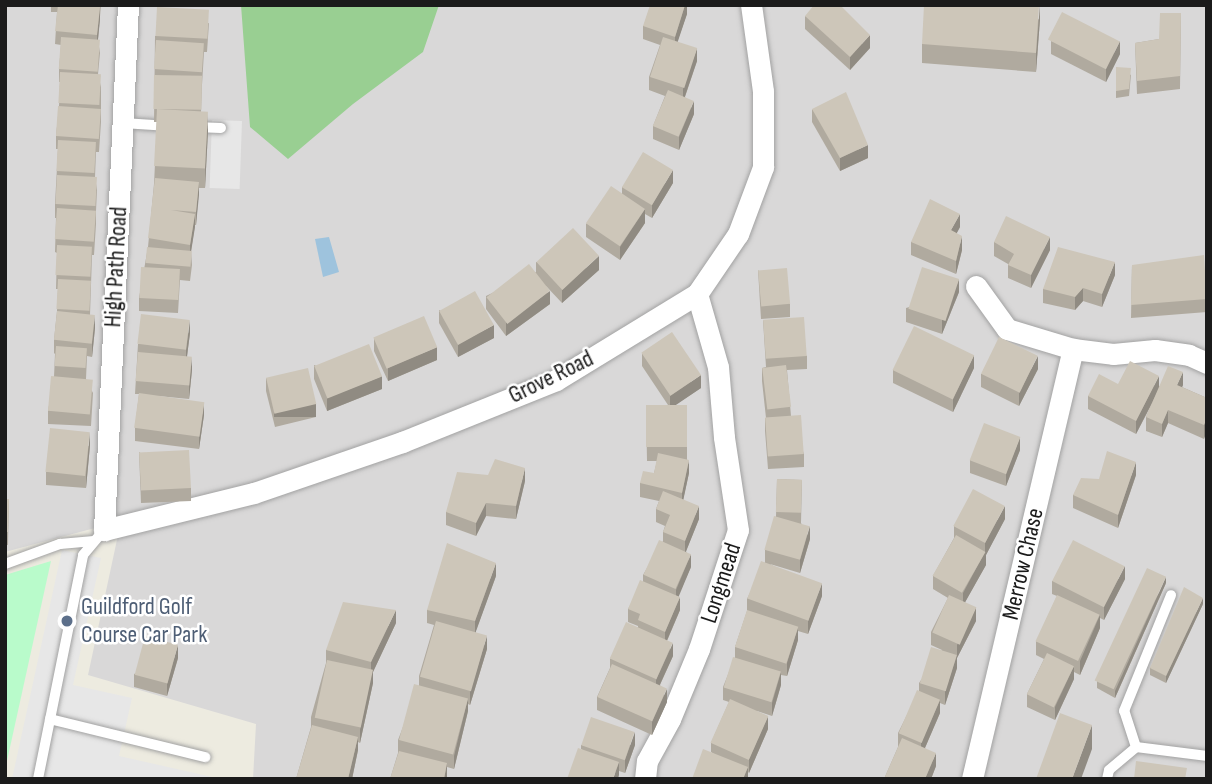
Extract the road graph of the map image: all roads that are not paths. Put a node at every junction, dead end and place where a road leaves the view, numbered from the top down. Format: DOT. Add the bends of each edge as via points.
graph roads {
  1 [pos="128,5"];
  2 [pos="751,5"];
  3 [pos="122,123"];
  4 [pos="221,128"];
  5 [pos="976,286"];
  6 [pos="697,294"];
  7 [pos="1073,349"];
  8 [pos="1207,363"];
  9 [pos="99,535"];
  10 [pos="5,564"];
  11 [pos="1171,595"];
  12 [pos="50,719"];
  13 [pos="1136,747"];
  14 [pos="1207,756"];
  15 [pos="205,757"];
  16 [pos="38,779"];
  17 [pos="645,779"];
  18 [pos="972,779"];
  19 [pos="1107,779"];
  1 -- 3 [label="street, High Path Road"];
  2 -- 6 [label="street, Grove Road" via="763,91 763,167 738,234"];
  3 -- 4 [label="lane"];
  3 -- 9 [label="street, High Path Road"];
  5 -- 7 [label="street" via="1007,329"];
  6 -- 9 [label="street, Grove Road" via="556,380 402,442 254,493"];
  6 -- 17 [label="street, Longmead" via="718,367 738,530 699,649 647,761"];
  7 -- 8 [label="street" via="1113,354 1155,350"];
  7 -- 18 [label="street, Merrow Chase"];
  9 -- 10 [label="lane"];
  9 -- 12 [label="lane" via="83,555"];
  11 -- 13 [label="lane" via="1124,711"];
  12 -- 15 [label="lane"];
  12 -- 16 [label="lane"];
  13 -- 14 [label="lane"];
  13 -- 19 [label="lane" via="1109,770"];
}
